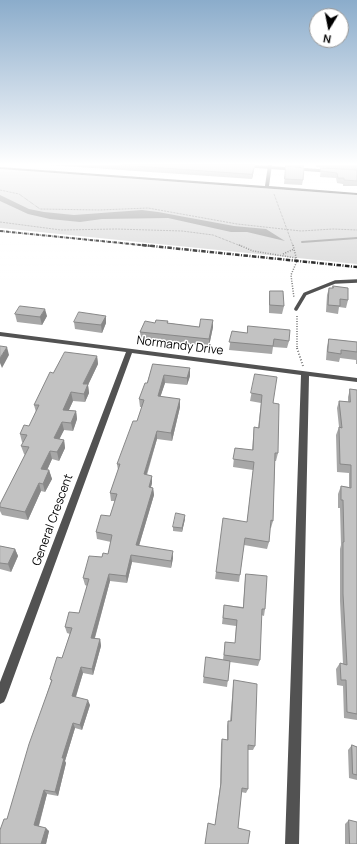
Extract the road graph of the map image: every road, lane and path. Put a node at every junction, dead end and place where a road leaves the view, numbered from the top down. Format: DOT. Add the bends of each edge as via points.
graph roads {
  1 [pos="34,204"];
  2 [pos="278,204"];
  3 [pos="0,222"];
  4 [pos="288,229"];
  5 [pos="357,230"];
  6 [pos="294,249"];
  7 [pos="282,254"];
  8 [pos="296,258"];
  9 [pos="357,280"];
  10 [pos="296,309"];
  11 [pos="0,334"];
  12 [pos="130,350"];
  13 [pos="305,373"];
  14 [pos="357,380"];
  15 [pos="0,698"];
  16 [pos="292,844"];
  1 -- 4 [label="path" via="40,209 148,208 237,224"];
  2 -- 4 [label="path"];
  3 -- 7 [label="path" via="61,230 182,231 213,235 253,251"];
  4 -- 5 [label="path" via="304,232"];
  4 -- 6 [label="path"];
  6 -- 7 [label="path"];
  6 -- 8 [label="path"];
  7 -- 8 [label="path"];
  8 -- 10 [label="path" via="290,278"];
  9 -- 10 [label="lane" via="335,282 305,294"];
  10 -- 13 [label="path" via="297,349"];
  11 -- 12 [label="street, Normandy Drive"];
  12 -- 13 [label="street, Normandy Drive"];
  12 -- 15 [label="street, General Crescent"];
  13 -- 14 [label="street, Normandy Drive"];
  13 -- 16 [label="street"];
}
